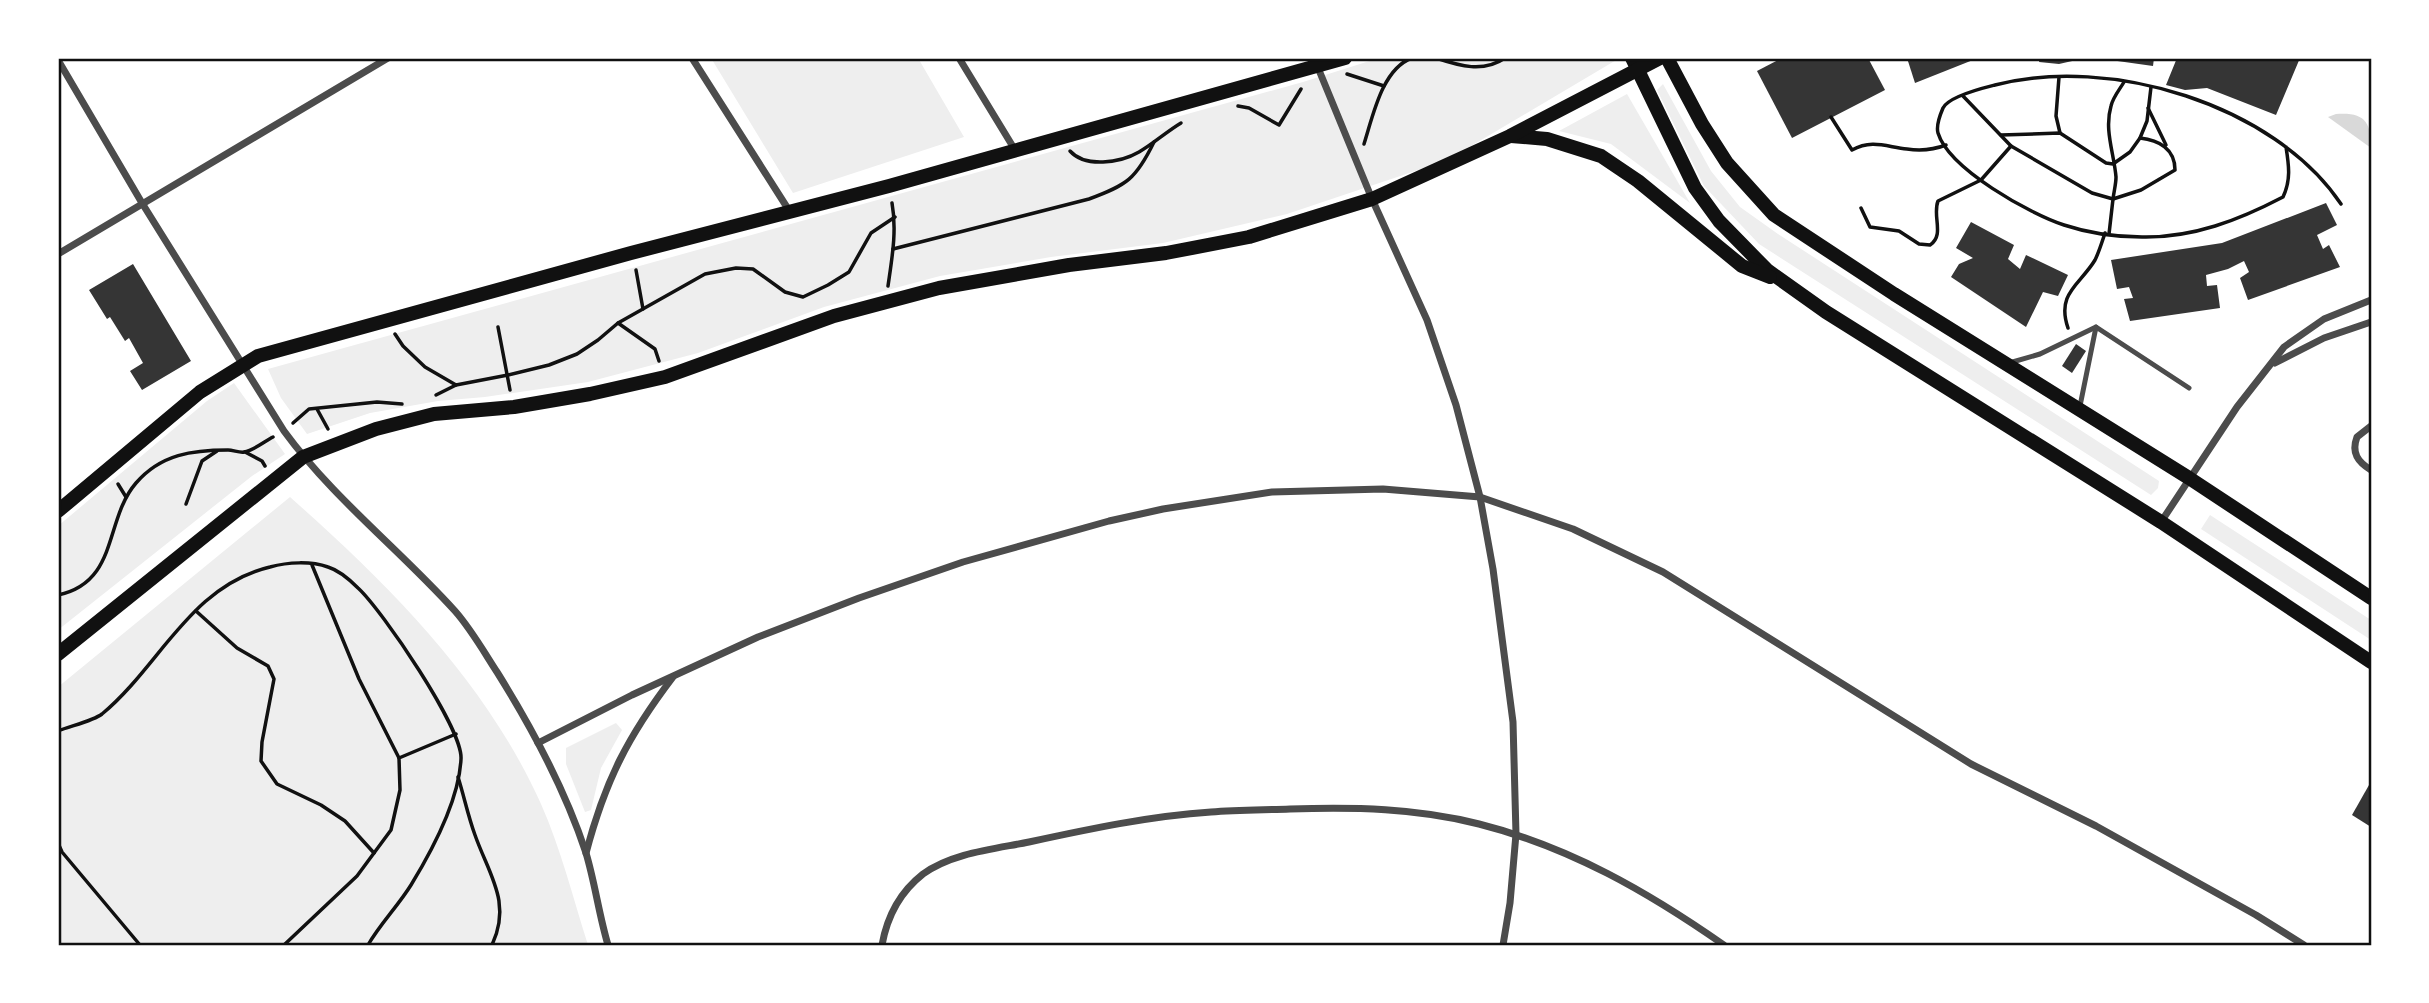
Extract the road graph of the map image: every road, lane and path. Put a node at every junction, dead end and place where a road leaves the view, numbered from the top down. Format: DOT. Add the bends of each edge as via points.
graph roads {
  1 [pos="388,58"];
  2 [pos="692,58"];
  3 [pos="959,58"];
  4 [pos="1345,58"];
  5 [pos="1412,58"];
  6 [pos="1436,58"];
  7 [pos="1505,58"];
  8 [pos="1660,58"];
  9 [pos="1667,58"];
  10 [pos="58,60"];
  11 [pos="1316,62"];
  12 [pos="1635,63"];
  13 [pos="2059,77"];
  14 [pos="2124,81"];
  15 [pos="2151,87"];
  16 [pos="1963,96"];
  17 [pos="1236,106"];
  18 [pos="2148,107"];
  19 [pos="1831,117"];
  20 [pos="1186,120"];
  21 [pos="2060,133"];
  22 [pos="2001,135"];
  23 [pos="1510,136"];
  24 [pos="2140,138"];
  25 [pos="1059,139"];
  26 [pos="1155,140"];
  27 [pos="1946,145"];
  28 [pos="2011,146"];
  29 [pos="2166,147"];
  30 [pos="2286,147"];
  31 [pos="1015,151"];
  32 [pos="1358,164"];
  33 [pos="2113,164"];
  34 [pos="1981,180"];
  35 [pos="889,186"];
  36 [pos="1372,199"];
  37 [pos="2113,199"];
  38 [pos="142,204"];
  39 [pos="2341,204"];
  40 [pos="1861,208"];
  41 [pos="790,212"];
  42 [pos="895,217"];
  43 [pos="2107,234"];
  44 [pos="894,249"];
  45 [pos="631,253"];
  46 [pos="58,254"];
  47 [pos="1782,282"];
  48 [pos="2371,300"];
  49 [pos="886,302"];
  50 [pos="643,309"];
  51 [pos="385,321"];
  52 [pos="2371,322"];
  53 [pos="618,323"];
  54 [pos="498,327"];
  55 [pos="2096,327"];
  56 [pos="2073,337"];
  57 [pos="2006,363"];
  58 [pos="243,365"];
  59 [pos="2269,367"];
  60 [pos="508,376"];
  61 [pos="665,377"];
  62 [pos="456,385"];
  63 [pos="2189,388"];
  64 [pos="427,400"];
  65 [pos="412,404"];
  66 [pos="514,407"];
  67 [pos="317,409"];
  68 [pos="2079,409"];
  69 [pos="2371,426"];
  70 [pos="284,431"];
  71 [pos="335,443"];
  72 [pos="218,450"];
  73 [pos="244,452"];
  74 [pos="303,457"];
  75 [pos="2371,470"];
  76 [pos="2189,478"];
  77 [pos="273,480"];
  78 [pos="1480,496"];
  79 [pos="186,504"];
  80 [pos="58,510"];
  81 [pos="2161,522"];
  82 [pos="312,565"];
  83 [pos="58,595"];
  84 [pos="2371,598"];
  85 [pos="195,611"];
  86 [pos="58,654"];
  87 [pos="2371,662"];
  88 [pos="675,676"];
  89 [pos="58,731"];
  90 [pos="456,734"];
  91 [pos="538,743"];
  92 [pos="399,758"];
  93 [pos="458,775"];
  94 [pos="1516,834"];
  95 [pos="58,843"];
  96 [pos="374,853"];
  97 [pos="586,854"];
  98 [pos="139,945"];
  99 [pos="284,945"];
  100 [pos="368,945"];
  101 [pos="492,945"];
  102 [pos="608,945"];
  103 [pos="882,945"];
  104 [pos="1503,945"];
  105 [pos="1724,945"];
  106 [pos="2304,945"];
  1 -- 38 [label="street"];
  2 -- 41 [label="street"];
  3 -- 31 [label="street"];
  4 -- 11 [label="main road"];
  5 -- 32 [label="path" via="1393,70 1384,86"];
  6 -- 7 [label="path" via="1482,67"];
  8 -- 12 [label="main road"];
  9 -- 57 [label="main road" via="1727,163 1774,215"];
  10 -- 38 [label="street"];
  11 -- 17 [label="path" via="1279,124"];
  11 -- 25 [label="main road"];
  11 -- 32 [label="street"];
  12 -- 23 [label="main road"];
  12 -- 47 [label="main road" via="1695,188 1719,221"];
  13 -- 14 [label="path"];
  13 -- 16 [label="path" via="2019,80"];
  13 -- 21 [label="path" via="2056,116"];
  14 -- 15 [label="path"];
  14 -- 33 [label="path" via="2109,114"];
  15 -- 18 [label="path"];
  15 -- 30 [label="path" via="2228,111"];
  16 -- 22 [label="path"];
  16 -- 27 [label="path" via="1951,99 1942,110 1937,127"];
  18 -- 24 [label="path"];
  18 -- 29 [label="path"];
  19 -- 27 [label="path" via="1852,150 1878,143 1911,150"];
  20 -- 26 [label="path"];
  21 -- 22 [label="path"];
  21 -- 33 [label="path"];
  22 -- 28 [label="path"];
  23 -- 36 [label="main road"];
  23 -- 47 [label="main road" via="1547,139 1601,156 1742,266"];
  24 -- 29 [label="path"];
  24 -- 33 [label="path"];
  25 -- 26 [label="path" via="1074,156 1091,162 1113,162"];
  25 -- 31 [label="main road"];
  26 -- 44 [label="path" via="1131,180 1113,190"];
  27 -- 34 [label="path"];
  28 -- 34 [label="path"];
  28 -- 37 [label="path" via="2092,194"];
  29 -- 37 [label="path" via="2175,170 2141,190"];
  30 -- 39 [label="path" via="2317,172"];
  30 -- 43 [label="path" via="2290,172 2283,197 2248,215 2165,236"];
  31 -- 35 [label="main road"];
  32 -- 36 [label="street"];
  33 -- 37 [label="path"];
  34 -- 40 [label="path" via="1938,201 1938,233 1930,245 1919,244 1899,231 1870,227"];
  34 -- 43 [label="path" via="2020,206 2052,220"];
  35 -- 41 [label="main road"];
  35 -- 42 [label="path"];
  36 -- 49 [label="main road" via="1249,237 982,279"];
  36 -- 78 [label="street" via="1443,362"];
  37 -- 43 [label="path"];
  38 -- 46 [label="street"];
  38 -- 58 [label="street"];
  41 -- 45 [label="main road"];
  42 -- 44 [label="path"];
  42 -- 50 [label="path" via="871,233 849,272 803,297 785,292 753,270 736,268 705,274"];
  43 -- 56 [label="path" via="2066,300 2065,317"];
  44 -- 49 [label="path"];
  45 -- 50 [label="path"];
  45 -- 51 [label="main road"];
  47 -- 81 [label="main road"];
  48 -- 59 [label="street" via="2304,331 2284,346"];
  49 -- 61 [label="main road"];
  50 -- 53 [label="path"];
  51 -- 58 [label="main road" via="258,356"];
  51 -- 62 [label="path" via="425,367"];
  52 -- 59 [label="street" via="2299,349"];
  53 -- 60 [label="path" via="577,354"];
  53 -- 61 [label="path" via="655,349"];
  54 -- 60 [label="path"];
  55 -- 56 [label="lane"];
  55 -- 63 [label="lane"];
  55 -- 68 [label="lane"];
  56 -- 57 [label="lane" via="2040,354"];
  57 -- 68 [label="main road"];
  58 -- 70 [label="street"];
  58 -- 80 [label="main road" via="200,392"];
  59 -- 76 [label="street"];
  60 -- 62 [label="path"];
  60 -- 66 [label="path"];
  61 -- 66 [label="main road"];
  62 -- 64 [label="path"];
  65 -- 67 [label="path" via="377,402"];
  66 -- 71 [label="main road" via="434,414"];
  67 -- 70 [label="path" via="309,409"];
  67 -- 71 [label="path"];
  68 -- 76 [label="main road"];
  69 -- 75 [label="street" via="2357,437 2354,448 2358,460"];
  70 -- 73 [label="path"];
  70 -- 74 [label="street"];
  71 -- 74 [label="main road"];
  72 -- 73 [label="path"];
  72 -- 79 [label="path" via="202,461"];
  72 -- 83 [label="path" via="178,454 148,471 126,496 99,568 76,588"];
  73 -- 77 [label="path" via="262,461"];
  74 -- 77 [label="main road"];
  74 -- 91 [label="street" via="457,613"];
  76 -- 81 [label="street"];
  76 -- 84 [label="main road"];
  77 -- 86 [label="main road"];
  78 -- 88 [label="street" via="1328,489 1163,509 950,566 771,632"];
  78 -- 94 [label="street" via="1513,722"];
  78 -- 106 [label="street" via="1573,530 1663,572 1971,764 2096,826"];
  81 -- 87 [label="main road"];
  82 -- 85 [label="path" via="270,567 244,576"];
  82 -- 90 [label="path" via="330,567 359,589"];
  82 -- 92 [label="path" via="359,679"];
  85 -- 89 [label="path" via="99,716"];
  85 -- 96 [label="path" via="237,648 268,666 274,679 261,761 277,784 345,821"];
  88 -- 91 [label="street"];
  88 -- 97 [label="street" via="625,747"];
  90 -- 92 [label="path"];
  90 -- 93 [label="path" via="462,757"];
  91 -- 97 [label="street"];
  92 -- 96 [label="path" via="400,790 391,830"];
  93 -- 100 [label="path" via="450,813 410,886"];
  93 -- 101 [label="path" via="498,895 501,917"];
  94 -- 103 [label="street" via="1428,814 1341,808 1209,812 1101,827 988,850 936,866 899,899"];
  94 -- 104 [label="street"];
  94 -- 105 [label="street" via="1629,883"];
  95 -- 98 [label="path"];
  96 -- 99 [label="path" via="357,876"];
  97 -- 102 [label="street"];
}
